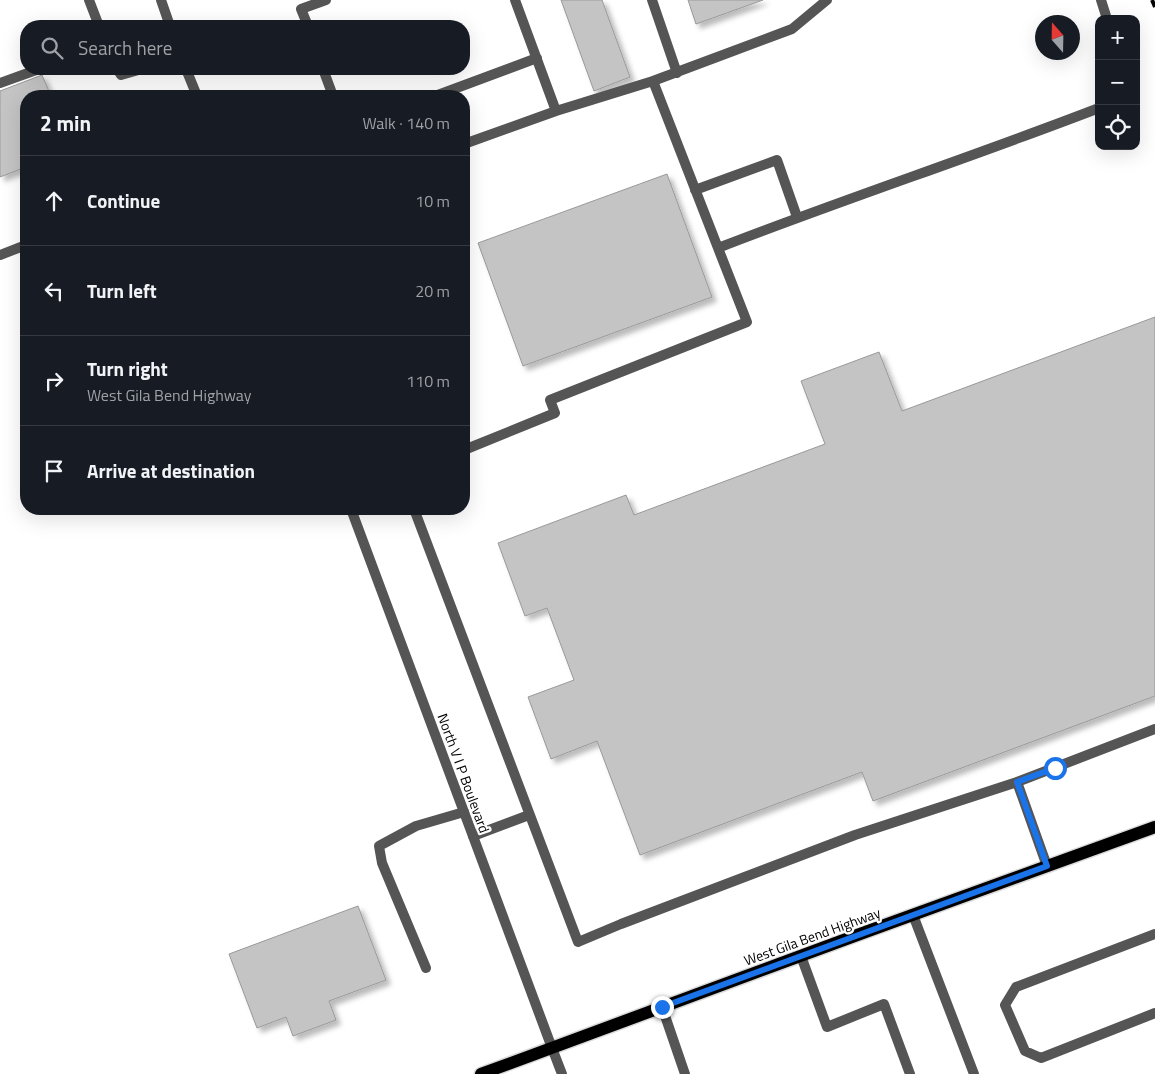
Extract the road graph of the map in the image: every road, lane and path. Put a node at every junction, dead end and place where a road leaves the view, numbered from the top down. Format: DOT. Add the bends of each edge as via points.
graph roads {
  1 [pos="89,0"];
  2 [pos="161,0"];
  3 [pos="326,0"];
  4 [pos="515,0"];
  5 [pos="652,0"];
  6 [pos="828,0"];
  7 [pos="1101,0"];
  8 [pos="1106,15"];
  9 [pos="97,20"];
  10 [pos="168,20"];
  11 [pos="306,20"];
  12 [pos="537,58"];
  13 [pos="677,73"];
  14 [pos="22,75"];
  15 [pos="188,75"];
  16 [pos="325,75"];
  17 [pos="653,81"];
  18 [pos="0,83"];
  19 [pos="195,90"];
  20 [pos="331,90"];
  21 [pos="451,90"];
  22 [pos="1095,110"];
  23 [pos="556,111"];
  24 [pos="470,142"];
  25 [pos="695,190"];
  26 [pos="798,217"];
  27 [pos="20,247"];
  28 [pos="718,248"];
  29 [pos="0,255"];
  30 [pos="470,448"];
  31 [pos="353,515"];
  32 [pos="416,515"];
  33 [pos="1155,729"];
  34 [pos="1017,782"];
  35 [pos="464,812"];
  36 [pos="529,814"];
  37 [pos="1155,829"];
  38 [pos="473,836"];
  39 [pos="1047,866"];
  40 [pos="913,915"];
  41 [pos="1155,934"];
  42 [pos="802,956"];
  43 [pos="426,968"];
  44 [pos="662,1007"];
  45 [pos="1155,1014"];
  46 [pos="552,1048"];
  47 [pos="685,1073"];
  48 [pos="481,1074"];
  49 [pos="562,1074"];
  50 [pos="910,1074"];
  51 [pos="974,1074"];
  1 -- 9 [label="street"];
  2 -- 10 [label="street"];
  3 -- 11 [label="street" via="302,9"];
  4 -- 12 [label="street"];
  5 -- 13 [label="street"];
  6 -- 13 [label="street" via="792,29"];
  7 -- 8 [label="street"];
  12 -- 21 [label="street"];
  12 -- 23 [label="street"];
  13 -- 17 [label="street"];
  14 -- 18 [label="street"];
  15 -- 19 [label="street"];
  16 -- 20 [label="street"];
  17 -- 23 [label="street"];
  17 -- 25 [label="street"];
  22 -- 26 [label="street"];
  23 -- 24 [label="street"];
  25 -- 26 [label="street" via="777,160"];
  25 -- 28 [label="street"];
  26 -- 28 [label="street"];
  27 -- 29 [label="street"];
  28 -- 30 [label="street" via="747,322 550,400 555,413"];
  31 -- 35 [label="street, North V I P Boulevard"];
  32 -- 36 [label="street"];
  33 -- 34 [label="street"];
  34 -- 36 [label="street" via="855,835 578,942"];
  34 -- 39 [label="street"];
  35 -- 38 [label="street, North V I P Boulevard"];
  35 -- 43 [label="street" via="416,826 379,846 382,863"];
  36 -- 38 [label="street"];
  37 -- 39 [label="main road, West Gila Bend Highway"];
  38 -- 46 [label="street, North V I P Boulevard"];
  39 -- 40 [label="main road, West Gila Bend Highway"];
  40 -- 42 [label="main road, West Gila Bend Highway"];
  40 -- 51 [label="street"];
  41 -- 45 [label="street" via="1016,987 1005,1005 1025,1051 1041,1058"];
  42 -- 44 [label="main road, West Gila Bend Highway"];
  42 -- 50 [label="street" via="827,1027 884,1004"];
  44 -- 46 [label="main road, West Gila Bend Highway"];
  44 -- 47 [label="street"];
  46 -- 48 [label="main road, West Gila Bend Highway"];
  46 -- 49 [label="street, North V I P Boulevard"];
}
